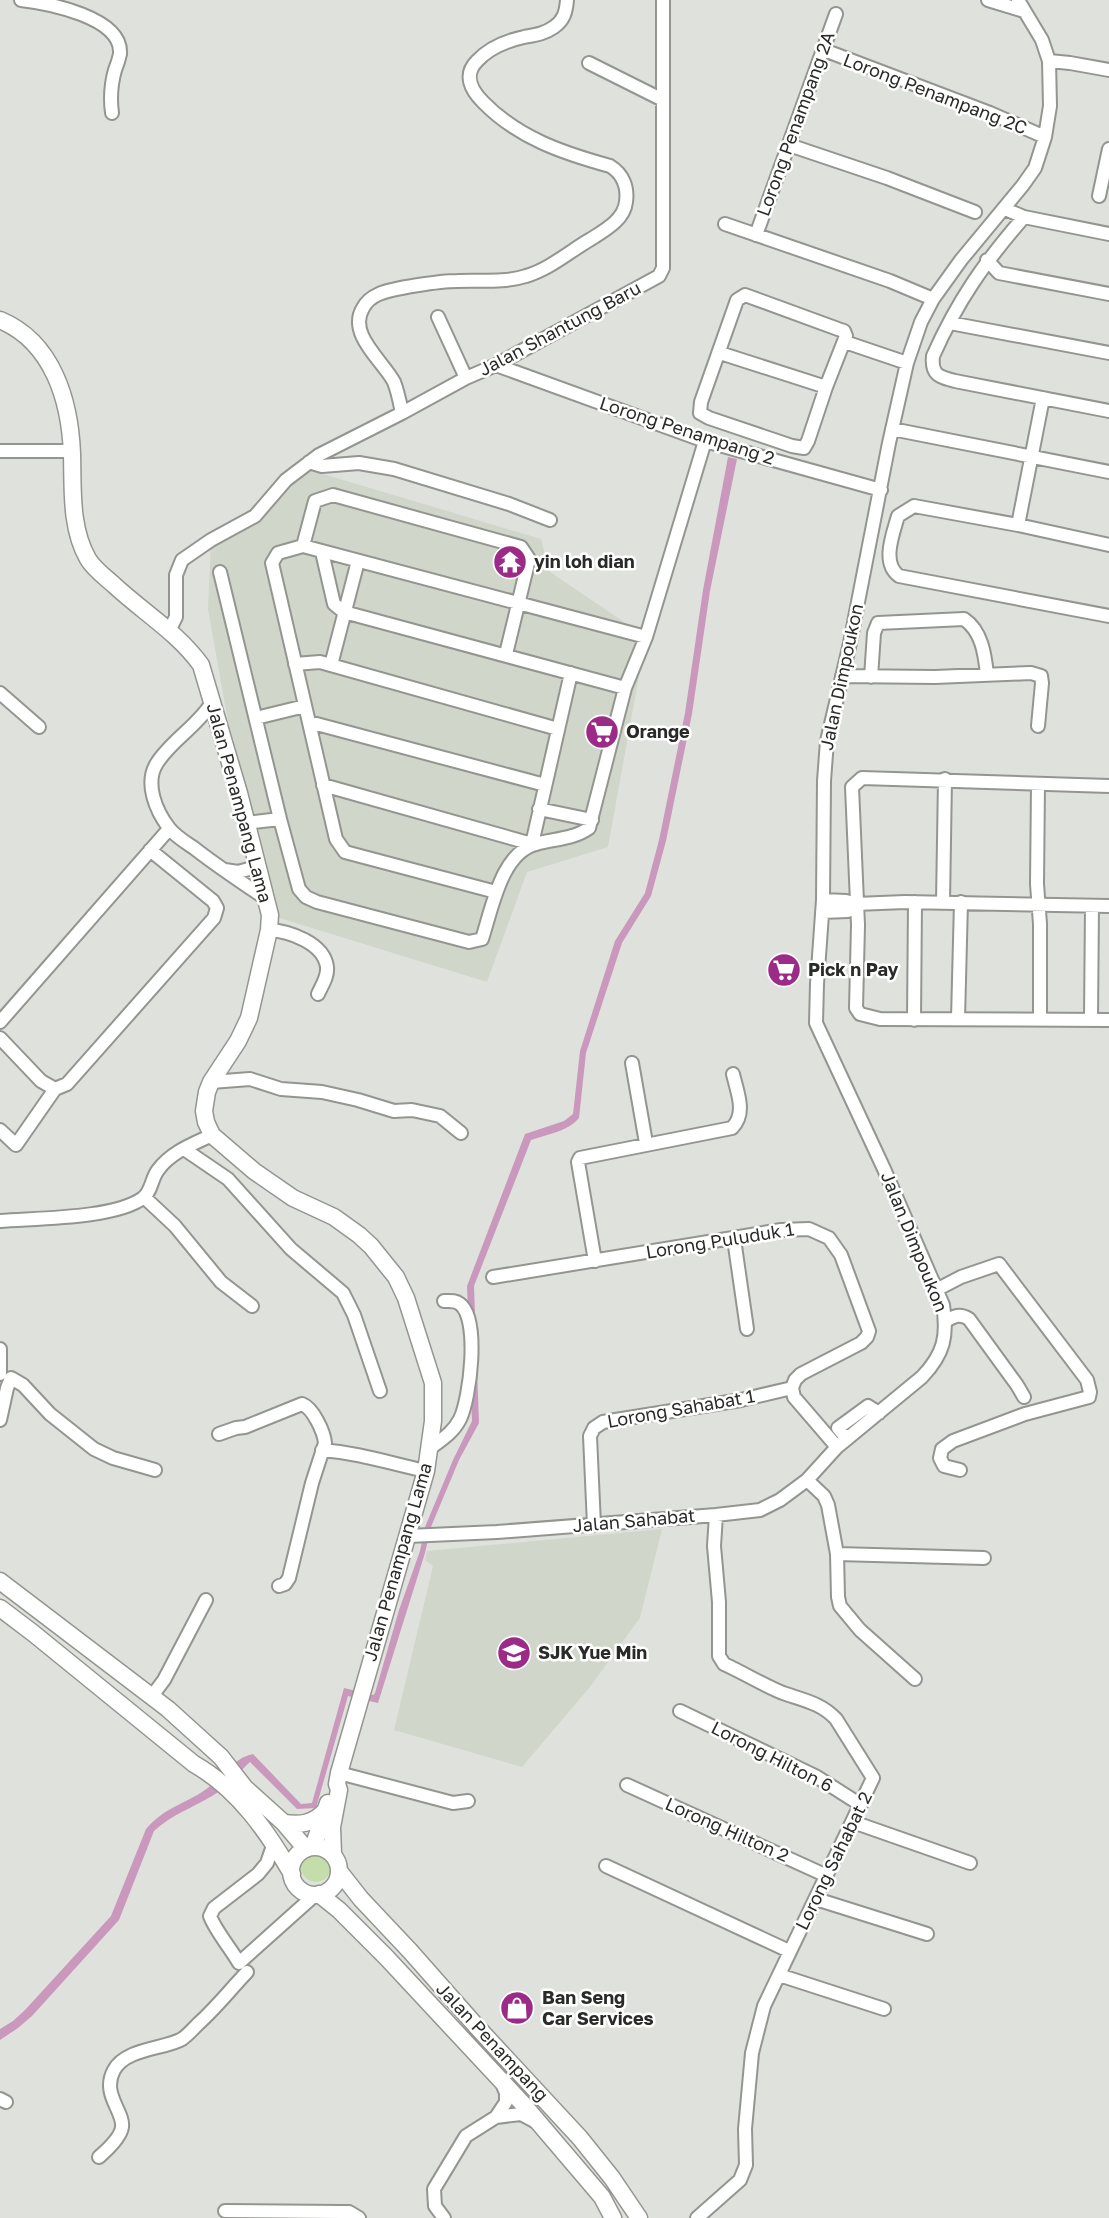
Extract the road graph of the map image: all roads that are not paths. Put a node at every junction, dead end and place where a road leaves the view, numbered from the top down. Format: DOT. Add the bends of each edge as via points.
graph roads {
  1 [pos="21,0"];
  2 [pos="567,0"];
  3 [pos="663,0"];
  4 [pos="988,0"];
  5 [pos="1021,6"];
  6 [pos="836,14"];
  7 [pos="824,50"];
  8 [pos="1049,61"];
  9 [pos="589,63"];
  10 [pos="1109,70"];
  11 [pos="663,100"];
  12 [pos="112,113"];
  13 [pos="1045,137"];
  14 [pos="789,145"];
  15 [pos="1109,149"];
  16 [pos="1107,169"];
  17 [pos="1099,196"];
  18 [pos="1005,209"];
  19 [pos="975,212"];
  20 [pos="1024,217"];
  21 [pos="725,224"];
  22 [pos="1109,234"];
  23 [pos="756,235"];
  24 [pos="988,260"];
  25 [pos="1109,294"];
  26 [pos="933,299"];
  27 [pos="438,317"];
  28 [pos="0,320"];
  29 [pos="950,323"];
  30 [pos="845,342"];
  31 [pos="720,353"];
  32 [pos="1109,353"];
  33 [pos="907,363"];
  34 [pos="496,365"];
  35 [pos="466,378"];
  36 [pos="826,387"];
  37 [pos="1043,398"];
  38 [pos="1109,411"];
  39 [pos="402,413"];
  40 [pos="892,429"];
  41 [pos="705,441"];
  42 [pos="0,451"];
  43 [pos="72,451"];
  44 [pos="1030,456"];
  45 [pos="309,462"];
  46 [pos="1109,472"];
  47 [pos="881,490"];
  48 [pos="550,520"];
  49 [pos="1018,525"];
  50 [pos="1109,545"];
  51 [pos="303,546"];
  52 [pos="322,552"];
  53 [pos="358,561"];
  54 [pos="220,572"];
  55 [pos="519,603"];
  56 [pos="344,612"];
  57 [pos="1109,617"];
  58 [pos="169,631"];
  59 [pos="646,637"];
  60 [pos="506,654"];
  61 [pos="295,664"];
  62 [pos="331,665"];
  63 [pos="572,673"];
  64 [pos="987,675"];
  65 [pos="842,676"];
  66 [pos="871,677"];
  67 [pos="625,688"];
  68 [pos="0,693"];
  69 [pos="211,704"];
  70 [pos="305,706"];
  71 [pos="256,718"];
  72 [pos="309,723"];
  73 [pos="217,725"];
  74 [pos="1038,726"];
  75 [pos="39,727"];
  76 [pos="558,729"];
  77 [pos="187,733"];
  78 [pos="945,779"];
  79 [pos="323,785"];
  80 [pos="545,785"];
  81 [pos="1038,785"];
  82 [pos="1109,786"];
  83 [pos="539,809"];
  84 [pos="280,819"];
  85 [pos="592,820"];
  86 [pos="246,823"];
  87 [pos="169,829"];
  88 [pos="532,845"];
  89 [pos="150,850"];
  90 [pos="256,867"];
  91 [pos="221,869"];
  92 [pos="496,892"];
  93 [pos="265,898"];
  94 [pos="915,902"];
  95 [pos="943,902"];
  96 [pos="961,902"];
  97 [pos="1038,903"];
  98 [pos="856,904"];
  99 [pos="823,906"];
  100 [pos="1092,906"];
  101 [pos="1109,906"];
  102 [pos="269,930"];
  103 [pos="318,993"];
  104 [pos="958,1019"];
  105 [pos="1040,1019"];
  106 [pos="1091,1019"];
  107 [pos="914,1020"];
  108 [pos="1109,1020"];
  109 [pos="0,1022"];
  110 [pos="0,1038"];
  111 [pos="632,1063"];
  112 [pos="733,1074"];
  113 [pos="211,1082"];
  114 [pos="55,1089"];
  115 [pos="0,1130"];
  116 [pos="461,1133"];
  117 [pos="212,1135"];
  118 [pos="646,1143"];
  119 [pos="184,1149"];
  120 [pos="144,1197"];
  121 [pos="0,1220"];
  122 [pos="734,1239"];
  123 [pos="596,1261"];
  124 [pos="493,1277"];
  125 [pos="936,1290"];
  126 [pos="444,1301"];
  127 [pos="252,1306"];
  128 [pos="946,1321"];
  129 [pos="747,1329"];
  130 [pos="0,1349"];
  131 [pos="0,1374"];
  132 [pos="792,1388"];
  133 [pos="380,1391"];
  134 [pos="1024,1397"];
  135 [pos="0,1420"];
  136 [pos="219,1434"];
  137 [pos="842,1443"];
  138 [pos="429,1449"];
  139 [pos="322,1450"];
  140 [pos="155,1470"];
  141 [pos="960,1471"];
  142 [pos="426,1472"];
  143 [pos="807,1480"];
  144 [pos="716,1515"];
  145 [pos="594,1525"];
  146 [pos="408,1536"];
  147 [pos="837,1554"];
  148 [pos="984,1558"];
  149 [pos="0,1581"];
  150 [pos="279,1586"];
  151 [pos="206,1600"];
  152 [pos="0,1608"];
  153 [pos="915,1679"];
  154 [pos="152,1696"];
  155 [pos="680,1711"];
  156 [pos="338,1779"];
  157 [pos="627,1785"];
  158 [pos="239,1790"];
  159 [pos="468,1801"];
  160 [pos="861,1805"];
  161 [pos="325,1811"];
  162 [pos="853,1822"];
  163 [pos="284,1823"];
  164 [pos="274,1843"];
  165 [pos="309,1848"];
  166 [pos="333,1854"];
  167 [pos="970,1863"];
  168 [pos="606,1866"];
  169 [pos="339,1871"];
  170 [pos="292,1874"];
  171 [pos="827,1876"];
  172 [pos="317,1894"];
  173 [pos="816,1899"];
  174 [pos="927,1934"];
  175 [pos="789,1951"];
  176 [pos="243,1968"];
  177 [pos="779,1975"];
  178 [pos="884,2009"];
  179 [pos="502,2082"];
  180 [pos="496,2116"];
  181 [pos="539,2123"];
  182 [pos="99,2157"];
  183 [pos="225,2211"];
  184 [pos="359,2218"];
  185 [pos="444,2218"];
  186 [pos="613,2218"];
  187 [pos="639,2218"];
  188 [pos="697,2218"];
  1 -- 12 [label="street" via="79,13 115,37 120,52 111,89"];
  2 -- 39 [label="street" via="562,21 549,31 497,46 481,57 470,71 471,87 503,122 530,138 617,170 627,198 622,215 547,267 525,276 453,281 380,293 370,299 359,317 360,330 393,382"];
  3 -- 11 [label="street, Jalan Shantung Baru"];
  4 -- 5 [label="street"];
  5 -- 8 [label="street, Jalan Dimpoukon"];
  6 -- 7 [label="street, Lorong Penampang 2A"];
  7 -- 13 [label="street, Lorong Penampang 2C"];
  7 -- 14 [label="street, Lorong Penampang 2A"];
  8 -- 10 [label="street"];
  8 -- 13 [label="street, Jalan Dimpoukon"];
  9 -- 11 [label="street"];
  11 -- 34 [label="street, Jalan Shantung Baru" via="663,268 659,276"];
  13 -- 18 [label="street, Jalan Dimpoukon" via="1035,168"];
  14 -- 19 [label="street"];
  14 -- 23 [label="street, Lorong Penampang 2A"];
  15 -- 16 [label="street"];
  16 -- 17 [label="street"];
  18 -- 20 [label="street"];
  18 -- 26 [label="street, Jalan Dimpoukon"];
  20 -- 22 [label="street"];
  20 -- 24 [label="street"];
  21 -- 23 [label="street"];
  23 -- 26 [label="street"];
  24 -- 25 [label="street" via="999,273"];
  24 -- 29 [label="street"];
  26 -- 33 [label="street, Jalan Dimpoukon"];
  27 -- 35 [label="street"];
  28 -- 43 [label="main road, Jalan Penampang Lama" via="22,332 45,357 60,384"];
  29 -- 32 [label="street"];
  29 -- 37 [label="street" via="933,356 937,376"];
  30 -- 31 [label="street" via="844,331 745,295 737,300"];
  30 -- 33 [label="street"];
  30 -- 36 [label="street"];
  31 -- 36 [label="street"];
  31 -- 36 [label="street" via="700,412 792,446 804,448"];
  33 -- 40 [label="street, Jalan Dimpoukon"];
  34 -- 35 [label="street, Jalan Shantung Baru"];
  34 -- 41 [label="street, Lorong Penampang 2"];
  35 -- 39 [label="street, Jalan Shantung Baru"];
  37 -- 38 [label="street"];
  37 -- 44 [label="street"];
  39 -- 45 [label="street, Jalan Shantung Baru"];
  40 -- 44 [label="street"];
  40 -- 47 [label="street, Jalan Dimpoukon"];
  41 -- 47 [label="street, Lorong Penampang 2"];
  41 -- 59 [label="street"];
  42 -- 43 [label="street"];
  43 -- 58 [label="main road, Jalan Penampang Lama" via="75,513 89,560"];
  44 -- 46 [label="street"];
  44 -- 49 [label="street"];
  45 -- 48 [label="street" via="322,466 359,463 394,470"];
  45 -- 58 [label="street, Jalan Shantung Baru" via="286,480 255,516 182,560 176,575 176,617"];
  47 -- 65 [label="street, Jalan Dimpoukon"];
  49 -- 50 [label="street"];
  49 -- 57 [label="street" via="914,506 898,516 891,541 892,571"];
  51 -- 52 [label="street"];
  51 -- 55 [label="street" via="315,501 334,495 521,547 529,559"];
  51 -- 61 [label="street" via="278,553 272,564"];
  52 -- 53 [label="street"];
  52 -- 56 [label="street" via="334,604"];
  53 -- 55 [label="street"];
  53 -- 56 [label="street"];
  54 -- 71 [label="street"];
  55 -- 59 [label="street"];
  55 -- 60 [label="street"];
  56 -- 60 [label="street"];
  56 -- 62 [label="street"];
  58 -- 69 [label="main road, Jalan Penampang Lama" via="201,665"];
  59 -- 67 [label="street"];
  60 -- 63 [label="street"];
  61 -- 62 [label="street"];
  61 -- 70 [label="street"];
  62 -- 76 [label="street"];
  63 -- 67 [label="street"];
  63 -- 76 [label="street"];
  64 -- 66 [label="street"];
  64 -- 66 [label="street" via="976,630 964,619 878,623"];
  64 -- 74 [label="street" via="1041,676"];
  65 -- 66 [label="street"];
  65 -- 99 [label="street, Jalan Dimpoukon" via="825,760"];
  67 -- 85 [label="street"];
  68 -- 75 [label="street"];
  69 -- 73 [label="main road, Jalan Penampang Lama"];
  69 -- 77 [label="street"];
  70 -- 71 [label="street"];
  70 -- 72 [label="street"];
  71 -- 84 [label="street"];
  72 -- 79 [label="street"];
  72 -- 80 [label="street"];
  73 -- 77 [label="street"];
  73 -- 86 [label="main road, Jalan Penampang Lama"];
  76 -- 80 [label="street"];
  77 -- 87 [label="street" via="155,765 151,777 151,790"];
  78 -- 81 [label="street"];
  78 -- 95 [label="street"];
  78 -- 98 [label="street" via="862,778 852,787"];
  79 -- 88 [label="street"];
  79 -- 92 [label="street" via="336,839 345,852"];
  80 -- 83 [label="street"];
  81 -- 82 [label="street"];
  81 -- 97 [label="street"];
  83 -- 85 [label="street"];
  83 -- 88 [label="street"];
  84 -- 86 [label="street"];
  84 -- 92 [label="street" via="299,889 317,902 469,942 482,939"];
  85 -- 88 [label="street" via="583,833"];
  86 -- 90 [label="main road, Jalan Penampang Lama"];
  87 -- 89 [label="street"];
  87 -- 91 [label="street"];
  88 -- 92 [label="street" via="516,855"];
  89 -- 109 [label="street"];
  89 -- 114 [label="street" via="212,901 217,908 214,918 67,1084"];
  90 -- 91 [label="street" via="238,872"];
  90 -- 93 [label="main road, Jalan Penampang Lama"];
  91 -- 93 [label="street"];
  93 -- 102 [label="main road, Jalan Penampang Lama"];
  94 -- 95 [label="street"];
  94 -- 98 [label="street"];
  94 -- 107 [label="street"];
  95 -- 96 [label="street"];
  96 -- 97 [label="street"];
  96 -- 104 [label="street"];
  97 -- 100 [label="street"];
  97 -- 105 [label="street"];
  98 -- 99 [label="street" via="848,911"];
  98 -- 107 [label="street" via="856,1008 860,1014 880,1019"];
  99 -- 125 [label="street, Jalan Dimpoukon" via="816,1023"];
  100 -- 101 [label="street"];
  100 -- 106 [label="street"];
  102 -- 103 [label="street" via="302,938 323,957 327,971"];
  102 -- 113 [label="main road, Jalan Penampang Lama" via="249,1018"];
  104 -- 105 [label="street"];
  104 -- 107 [label="street"];
  105 -- 106 [label="street"];
  106 -- 108 [label="street"];
  110 -- 114 [label="street" via="41,1081"];
  111 -- 118 [label="street"];
  112 -- 118 [label="street" via="741,1111 732,1128"];
  113 -- 116 [label="street" via="250,1079 394,1111 412,1110 440,1116"];
  113 -- 117 [label="main road, Jalan Penampang Lama" via="204,1111"];
  114 -- 115 [label="street" via="16,1145"];
  117 -- 119 [label="street"];
  117 -- 138 [label="main road, Jalan Penampang Lama" via="293,1198 346,1225 396,1277 433,1383"];
  118 -- 123 [label="street" via="583,1156 578,1162"];
  119 -- 120 [label="street" via="159,1167"];
  119 -- 133 [label="street" via="228,1179 291,1249 343,1293"];
  120 -- 121 [label="street" via="95,1213"];
  120 -- 127 [label="street" via="175,1226 221,1282"];
  122 -- 123 [label="street, Lorong Puluduk 1"];
  122 -- 129 [label="street"];
  122 -- 132 [label="street, Lorong Puluduk 1" via="809,1229 829,1238 845,1265 869,1331 867,1337 801,1374"];
  123 -- 124 [label="street, Lorong Puluduk 1"];
  125 -- 128 [label="street, Jalan Dimpoukon"];
  125 -- 141 [label="street" via="999,1264 1087,1380 1090,1392 1088,1397 953,1441 942,1449 940,1458 944,1466"];
  126 -- 138 [label="street" via="463,1307 472,1359 468,1396 459,1421"];
  128 -- 134 [label="street" via="955,1316 969,1319"];
  128 -- 137 [label="street, Jalan Dimpoukon" via="943,1343 932,1367"];
  130 -- 131 [label="street"];
  132 -- 137 [label="street" via="794,1397"];
  132 -- 145 [label="street, Lorong Sahabat 1" via="603,1422 594,1428 590,1436"];
  135 -- 140 [label="street" via="12,1378 94,1449"];
  136 -- 139 [label="street" via="306,1404 324,1437"];
  137 -- 143 [label="street, Jalan Sahabat"];
  138 -- 142 [label="main road, Jalan Penampang Lama"];
  139 -- 142 [label="street" via="373,1457"];
  139 -- 150 [label="street" via="289,1578"];
  142 -- 146 [label="main road, Jalan Penampang Lama"];
  143 -- 144 [label="street, Jalan Sahabat" via="771,1506"];
  143 -- 147 [label="street" via="828,1504"];
  144 -- 145 [label="street, Jalan Sahabat"];
  144 -- 160 [label="street, Lorong Sahabat 2" via="719,1656 724,1664 820,1706 836,1719 873,1778"];
  145 -- 146 [label="street, Jalan Sahabat"];
  146 -- 156 [label="main road, Jalan Penampang Lama"];
  147 -- 148 [label="street"];
  147 -- 153 [label="street" via="840,1606"];
  149 -- 154 [label="main road"];
  151 -- 154 [label="street"];
  152 -- 158 [label="main road" via="194,1764"];
  154 -- 158 [label="main road" via="228,1765"];
  155 -- 160 [label="street, Lorong Hilton 6" via="817,1777"];
  156 -- 159 [label="street" via="453,1803"];
  156 -- 161 [label="main road, Jalan Penampang Lama"];
  156 -- 166 [label="main road, Jalan Penampang Lama"];
  157 -- 171 [label="street, Lorong Hilton 2"];
  158 -- 163 [label="main road"];
  158 -- 164 [label="main road"];
  160 -- 162 [label="street, Lorong Sahabat 2"];
  161 -- 163 [label="main road" via="312,1822"];
  161 -- 165 [label="main road, Jalan Penampang Lama"];
  162 -- 167 [label="street"];
  162 -- 171 [label="street, Lorong Sahabat 2"];
  163 -- 165 [label="main road"];
  164 -- 170 [label="main road"];
  164 -- 176 [label="street" via="258,1874 210,1916"];
  165 -- 166 [label="main road" via="324,1848"];
  165 -- 170 [label="main road" via="294,1859"];
  166 -- 169 [label="main road"];
  168 -- 175 [label="street"];
  169 -- 172 [label="main road" via="334,1886"];
  169 -- 187 [label="main road, Jalan Penampang" via="580,2138"];
  170 -- 172 [label="main road" via="300,1889"];
  171 -- 173 [label="street, Lorong Sahabat 2"];
  172 -- 176 [label="street"];
  172 -- 179 [label="main road, Jalan Penampang" via="386,1957"];
  173 -- 174 [label="street"];
  173 -- 175 [label="street, Lorong Sahabat 2"];
  175 -- 177 [label="street, Lorong Sahabat 2"];
  176 -- 182 [label="street" via="229,1994 181,2040 147,2049 115,2067 112,2102 122,2126"];
  177 -- 178 [label="street"];
  177 -- 188 [label="street, Lorong Sahabat 2" via="764,2006 752,2053 744,2172"];
  179 -- 180 [label="street" via="506,2102"];
  179 -- 181 [label="main road, Jalan Penampang"];
  180 -- 181 [label="street" via="521,2114"];
  180 -- 185 [label="street" via="466,2136 434,2189 435,2206"];
  181 -- 186 [label="main road, Jalan Penampang" via="602,2197"];
  183 -- 184 [label="street" via="349,2212"];
}
